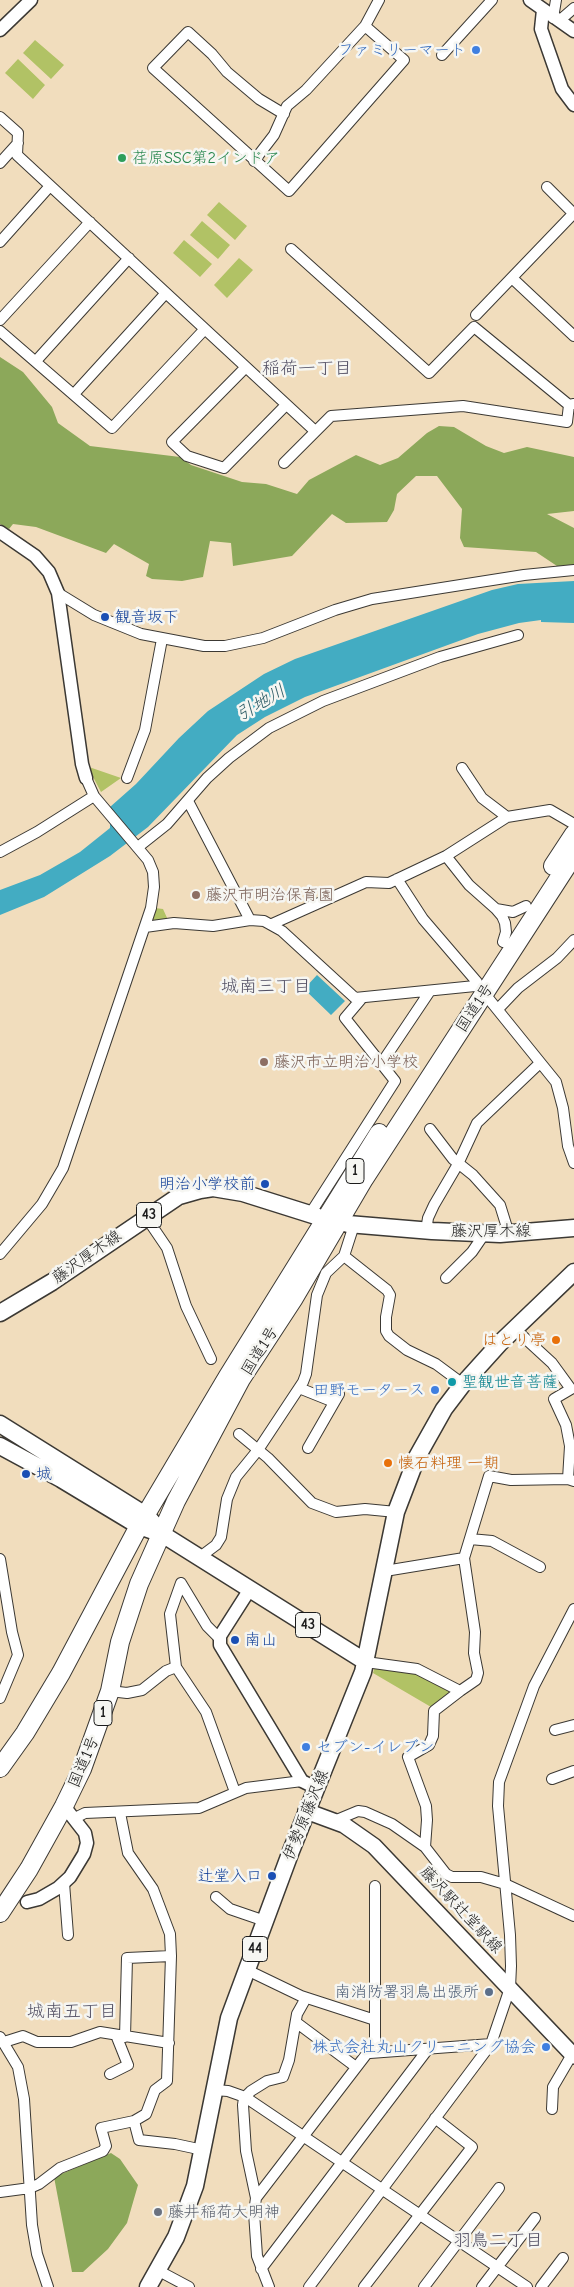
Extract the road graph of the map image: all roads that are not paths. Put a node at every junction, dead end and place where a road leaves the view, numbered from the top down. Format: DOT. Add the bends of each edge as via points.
graph roads {
  1 [pos="31,0"];
  2 [pos="379,0"];
  3 [pos="492,0"];
  4 [pos="530,0"];
  5 [pos="556,0"];
  6 [pos="574,8"];
  7 [pos="552,16"];
  8 [pos="365,26"];
  9 [pos="0,30"];
  10 [pos="574,31"];
  11 [pos="442,55"];
  12 [pos="574,105"];
  13 [pos="284,114"];
  14 [pos="0,117"];
  15 [pos="18,143"];
  16 [pos="254,161"];
  17 [pos="0,163"];
  18 [pos="50,186"];
  19 [pos="547,187"];
  20 [pos="574,213"];
  21 [pos="90,222"];
  22 [pos="0,242"];
  23 [pos="290,249"];
  24 [pos="129,258"];
  25 [pos="512,278"];
  26 [pos="165,294"];
  27 [pos="476,315"];
  28 [pos="0,320"];
  29 [pos="0,330"];
  30 [pos="204,330"];
  31 [pos="574,336"];
  32 [pos="36,361"];
  33 [pos="246,368"];
  34 [pos="74,394"];
  35 [pos="286,405"];
  36 [pos="571,405"];
  37 [pos="315,431"];
  38 [pos="284,463"];
  39 [pos="0,532"];
  40 [pos="574,570"];
  41 [pos="58,593"];
  42 [pos="518,635"];
  43 [pos="162,639"];
  44 [pos="462,768"];
  45 [pos="86,778"];
  46 [pos="127,778"];
  47 [pos="94,796"];
  48 [pos="188,802"];
  49 [pos="507,817"];
  50 [pos="574,824"];
  51 [pos="574,834"];
  52 [pos="138,847"];
  53 [pos="0,852"];
  54 [pos="574,855"];
  55 [pos="446,856"];
  56 [pos="397,880"];
  57 [pos="526,906"];
  58 [pos="496,908"];
  59 [pos="250,920"];
  60 [pos="272,924"];
  61 [pos="145,927"];
  62 [pos="574,940"];
  63 [pos="503,942"];
  64 [pos="478,987"];
  65 [pos="430,991"];
  66 [pos="362,998"];
  67 [pos="498,1009"];
  68 [pos="540,1063"];
  69 [pos="381,1064"];
  70 [pos="430,1129"];
  71 [pos="574,1163"];
  72 [pos="458,1164"];
  73 [pos="313,1215"];
  74 [pos="146,1217"];
  75 [pos="351,1224"];
  76 [pos="574,1228"];
  77 [pos="426,1231"];
  78 [pos="485,1233"];
  79 [pos="509,1234"];
  80 [pos="0,1254"];
  81 [pos="344,1256"];
  82 [pos="574,1272"];
  83 [pos="446,1278"];
  84 [pos="0,1313"];
  85 [pos="515,1329"];
  86 [pos="211,1359"];
  87 [pos="463,1384"];
  88 [pos="299,1388"];
  89 [pos="0,1424"];
  90 [pos="239,1434"];
  91 [pos="0,1436"];
  92 [pos="0,1446"];
  93 [pos="308,1448"];
  94 [pos="258,1450"];
  95 [pos="61,1479"];
  96 [pos="571,1480"];
  97 [pos="396,1512"];
  98 [pos="143,1521"];
  99 [pos="162,1534"];
  100 [pos="470,1539"];
  101 [pos="200,1557"];
  102 [pos="464,1558"];
  103 [pos="0,1560"];
  104 [pos="384,1567"];
  105 [pos="540,1567"];
  106 [pos="250,1589"];
  107 [pos="574,1609"];
  108 [pos="219,1638"];
  109 [pos="366,1662"];
  110 [pos="176,1666"];
  111 [pos="110,1691"];
  112 [pos="460,1691"];
  113 [pos="0,1698"];
  114 [pos="574,1725"];
  115 [pos="555,1730"];
  116 [pos="0,1768"];
  117 [pos="574,1771"];
  118 [pos="552,1779"];
  119 [pos="309,1785"];
  120 [pos="235,1792"];
  121 [pos="306,1811"];
  122 [pos="70,1812"];
  123 [pos="120,1813"];
  124 [pos="334,1821"];
  125 [pos="425,1847"];
  126 [pos="20,1883"];
  127 [pos="64,1883"];
  128 [pos="505,1884"];
  129 [pos="376,1886"];
  130 [pos="216,1897"];
  131 [pos="27,1902"];
  132 [pos="0,1913"];
  133 [pos="574,1916"];
  134 [pos="264,1922"];
  135 [pos="0,1927"];
  136 [pos="68,1935"];
  137 [pos="171,1956"];
  138 [pos="247,1970"];
  139 [pos="510,1988"];
  140 [pos="306,1998"];
  141 [pos="375,2020"];
  142 [pos="297,2023"];
  143 [pos="120,2036"];
  144 [pos="2,2040"];
  145 [pos="169,2043"];
  146 [pos="491,2044"];
  147 [pos="372,2049"];
  148 [pos="428,2049"];
  149 [pos="573,2053"];
  150 [pos="356,2067"];
  151 [pos="110,2074"];
  152 [pos="214,2090"];
  153 [pos="245,2097"];
  154 [pos="552,2109"];
  155 [pos="435,2118"];
  156 [pos="134,2121"];
  157 [pos="302,2137"];
  158 [pos="203,2150"];
  159 [pos="342,2164"];
  160 [pos="30,2188"];
  161 [pos="499,2188"];
  162 [pos="382,2190"];
  163 [pos="0,2192"];
  164 [pos="256,2198"];
  165 [pos="420,2215"];
  166 [pos="534,2218"];
  167 [pos="458,2241"];
  168 [pos="563,2258"];
  169 [pos="498,2267"];
  170 [pos="261,2270"];
  171 [pos="158,2271"];
  172 [pos="48,2287"];
  173 [pos="148,2287"];
  174 [pos="189,2287"];
  175 [pos="269,2287"];
  176 [pos="309,2287"];
  177 [pos="364,2287"];
  178 [pos="424,2287"];
  179 [pos="482,2287"];
  180 [pos="527,2287"];
  181 [pos="541,2287"];
  1 -- 9 [label="street"];
  2 -- 8 [label="street"];
  3 -- 11 [label="street"];
  4 -- 7 [label="street"];
  5 -- 7 [label="street"];
  6 -- 7 [label="street"];
  7 -- 10 [label="street"];
  7 -- 12 [label="street" via="541,29 562,89"];
  8 -- 13 [label="street" via="287,106"];
  8 -- 16 [label="street" via="404,60 289,191"];
  13 -- 16 [label="street" via="274,135"];
  13 -- 16 [label="street" via="259,99 188,32 153,68"];
  14 -- 15 [label="street" via="18,133"];
  15 -- 17 [label="street"];
  15 -- 18 [label="street" via="18,155"];
  18 -- 21 [label="street"];
  18 -- 22 [label="street"];
  19 -- 20 [label="street"];
  20 -- 25 [label="street"];
  21 -- 24 [label="street"];
  21 -- 28 [label="street"];
  23 -- 36 [label="street" via="429,373 474,327"];
  24 -- 26 [label="street"];
  24 -- 32 [label="street"];
  25 -- 27 [label="street"];
  25 -- 31 [label="street"];
  26 -- 30 [label="street"];
  26 -- 34 [label="street"];
  29 -- 32 [label="street"];
  30 -- 33 [label="street"];
  30 -- 34 [label="street" via="112,428"];
  32 -- 34 [label="street"];
  33 -- 35 [label="street"];
  33 -- 35 [label="street" via="172,442 187,456 224,468"];
  35 -- 37 [label="street"];
  36 -- 37 [label="street" via="567,422 455,406 331,416"];
  37 -- 38 [label="street"];
  39 -- 41 [label="street" via="36,556 49,572"];
  40 -- 43 [label="street" via="372,599 243,644 204,646"];
  41 -- 43 [label="street" via="114,625"];
  41 -- 45 [label="street"];
  42 -- 48 [label="street" via="440,657 297,713 269,728 229,758"];
  43 -- 46 [label="street" via="145,730"];
  44 -- 49 [label="street" via="482,798"];
  45 -- 47 [label="street"];
  47 -- 52 [label="street"];
  47 -- 53 [label="street"];
  48 -- 52 [label="street"];
  48 -- 59 [label="street"];
  49 -- 50 [label="street" via="550,810"];
  49 -- 55 [label="street"];
  51 -- 57 [label="highway, 国道1号 / 1"];
  52 -- 61 [label="street" via="150,866 154,887"];
  54 -- 64 [label="highway, 国道1号 / 1"];
  55 -- 56 [label="street"];
  55 -- 58 [label="street" via="468,885"];
  56 -- 60 [label="street" via="366,882"];
  56 -- 64 [label="street" via="423,919"];
  57 -- 58 [label="street" via="513,912"];
  57 -- 63 [label="highway, 国道1号 / 1"];
  58 -- 63 [label="street" via="505,923"];
  59 -- 60 [label="street"];
  59 -- 61 [label="street" via="213,926 174,923"];
  60 -- 66 [label="street" via="355,998"];
  61 -- 80 [label="street" via="63,1168 42,1204"];
  62 -- 67 [label="street"];
  63 -- 64 [label="highway, 国道1号 / 1"];
  64 -- 65 [label="street"];
  64 -- 67 [label="street"];
  64 -- 98 [label="highway, 国道1号 / 1" via="353,1173"];
  64 -- 99 [label="highway, 国道1号 / 1" via="242,1380 176,1501"];
  65 -- 66 [label="street"];
  65 -- 69 [label="street"];
  66 -- 69 [label="street" via="344,1018"];
  67 -- 68 [label="street"];
  68 -- 71 [label="street" via="556,1082"];
  68 -- 72 [label="street" via="477,1123"];
  69 -- 73 [label="street" via="395,1081"];
  70 -- 72 [label="street"];
  72 -- 77 [label="street" via="434,1205"];
  72 -- 79 [label="street" via="473,1175 500,1205"];
  73 -- 74 [label="main road, 藤沢厚木線 / 43" via="243,1193 213,1188 179,1196"];
  74 -- 84 [label="main road, 藤沢厚木線 / 43" via="52,1282"];
  74 -- 86 [label="street" via="167,1248 186,1306"];
  75 -- 77 [label="main road, 藤沢厚木線"];
  75 -- 81 [label="street"];
  76 -- 79 [label="main road, 藤沢厚木線"];
  77 -- 78 [label="main road, 藤沢厚木線"];
  78 -- 79 [label="main road, 藤沢厚木線"];
  78 -- 83 [label="street" via="472,1252"];
  81 -- 87 [label="street" via="390,1295 386,1325 389,1336"];
  81 -- 88 [label="street" via="326,1273 318,1295 306,1374"];
  82 -- 85 [label="main road, 伊勢原藤沢線 / 44"];
  85 -- 87 [label="main road, 伊勢原藤沢線 / 44"];
  85 -- 96 [label="street" via="552,1363 571,1389 554,1400 566,1425"];
  87 -- 97 [label="main road, 伊勢原藤沢線 / 44" via="444,1409 417,1457"];
  88 -- 93 [label="street" via="336,1398"];
  88 -- 94 [label="street"];
  89 -- 98 [label="main road, 43"];
  90 -- 94 [label="street"];
  91 -- 95 [label="main road"];
  92 -- 95 [label="main road, 43"];
  94 -- 97 [label="street" via="304,1496 323,1508 336,1512 365,1509"];
  94 -- 101 [label="street" via="236,1476 230,1489 219,1542"];
  95 -- 98 [label="main road, 43"];
  96 -- 100 [label="street" via="511,1480 489,1476"];
  97 -- 104 [label="main road, 伊勢原藤沢線 / 44"];
  98 -- 99 [label="main road, 43"];
  98 -- 116 [label="highway, 国道1号 / 1" via="61,1673"];
  99 -- 101 [label="main road, 43"];
  99 -- 111 [label="highway, 国道1号 / 1" via="129,1610"];
  100 -- 102 [label="street"];
  100 -- 105 [label="street" via="492,1542"];
  101 -- 106 [label="main road, 43"];
  102 -- 104 [label="street" via="392,1570"];
  102 -- 112 [label="street" via="478,1673 476,1680"];
  103 -- 113 [label="street" via="18,1655"];
  104 -- 109 [label="main road, 伊勢原藤沢線 / 44"];
  106 -- 108 [label="street"];
  106 -- 109 [label="main road, 43"];
  107 -- 128 [label="street" via="534,1686 499,1782"];
  108 -- 110 [label="street" via="207,1626 181,1583 170,1614"];
  108 -- 119 [label="street" via="220,1645"];
  109 -- 112 [label="street" via="417,1669"];
  109 -- 119 [label="main road, 伊勢原藤沢線 / 44"];
  110 -- 111 [label="street" via="142,1690 127,1694"];
  110 -- 120 [label="street" via="206,1712"];
  111 -- 122 [label="highway, 国道1号 / 1"];
  112 -- 125 [label="street" via="434,1711 433,1736 429,1745 408,1757 426,1806"];
  114 -- 115 [label="street"];
  117 -- 118 [label="street"];
  119 -- 120 [label="street" via="256,1785"];
  119 -- 121 [label="main road, 伊勢原藤沢線 / 44"];
  120 -- 123 [label="street" via="199,1808"];
  121 -- 124 [label="main road, 藤沢駅辻堂駅線"];
  121 -- 134 [label="main road, 伊勢原藤沢線 / 44"];
  122 -- 123 [label="street"];
  122 -- 126 [label="highway, 国道1号 / 1"];
  122 -- 127 [label="street" via="85,1833 87,1843 80,1862"];
  123 -- 137 [label="street" via="128,1853 153,1889 168,1926"];
  124 -- 125 [label="street" via="358,1811 365,1812 392,1824"];
  124 -- 139 [label="main road, 藤沢駅辻堂駅線" via="353,1829 374,1846"];
  125 -- 128 [label="street" via="452,1878 482,1876"];
  126 -- 132 [label="highway, 国道1号 / 1"];
  126 -- 135 [label="highway, 国道1号 / 1"];
  127 -- 131 [label="street" via="52,1892"];
  127 -- 136 [label="street"];
  128 -- 133 [label="street"];
  128 -- 139 [label="street" via="510,1935"];
  129 -- 141 [label="street"];
  130 -- 134 [label="street" via="230,1909"];
  134 -- 138 [label="main road, 伊勢原藤沢線 / 44"];
  137 -- 143 [label="street" via="127,1958"];
  137 -- 145 [label="street"];
  138 -- 140 [label="street"];
  138 -- 152 [label="main road, 伊勢原藤沢線 / 44" via="229,2018"];
  139 -- 146 [label="street"];
  139 -- 149 [label="main road, 藤沢駅辻堂駅線"];
  140 -- 141 [label="street"];
  140 -- 142 [label="street" via="297,2014"];
  141 -- 147 [label="street"];
  142 -- 150 [label="street"];
  142 -- 153 [label="street" via="290,2060 282,2077 264,2083"];
  143 -- 144 [label="street" via="100,2032 71,2042 37,2042 23,2036"];
  143 -- 145 [label="street"];
  143 -- 151 [label="street" via="128,2066"];
  144 -- 160 [label="street" via="18,2067 24,2099"];
  145 -- 156 [label="street" via="167,2081 155,2090 146,2114"];
  146 -- 148 [label="street"];
  146 -- 155 [label="street"];
  147 -- 148 [label="street"];
  147 -- 150 [label="street"];
  148 -- 159 [label="street"];
  149 -- 154 [label="street" via="553,2087"];
  150 -- 157 [label="street"];
  152 -- 153 [label="street"];
  152 -- 158 [label="main road, 伊勢原藤沢線 / 44"];
  153 -- 157 [label="street"];
  153 -- 164 [label="street" via="246,2152"];
  155 -- 162 [label="street"];
  155 -- 165 [label="street" via="472,2147"];
  156 -- 158 [label="street" via="139,2140"];
  156 -- 160 [label="street" via="101,2128 106,2146 103,2151 60,2168"];
  157 -- 159 [label="street"];
  157 -- 164 [label="street"];
  158 -- 171 [label="main road, 伊勢原藤沢線 / 44" via="186,2212"];
  159 -- 162 [label="street"];
  159 -- 170 [label="street"];
  160 -- 163 [label="street"];
  160 -- 172 [label="street" via="37,2254"];
  161 -- 167 [label="street"];
  162 -- 165 [label="street"];
  162 -- 176 [label="street"];
  164 -- 170 [label="street" via="255,2236"];
  165 -- 167 [label="street"];
  165 -- 177 [label="street"];
  166 -- 169 [label="street"];
  167 -- 169 [label="street"];
  167 -- 178 [label="street"];
  168 -- 181 [label="street"];
  169 -- 179 [label="street"];
  169 -- 180 [label="street"];
  170 -- 175 [label="street"];
  171 -- 173 [label="main road, 伊勢原藤沢線 / 44"];
  171 -- 174 [label="street"];
}
